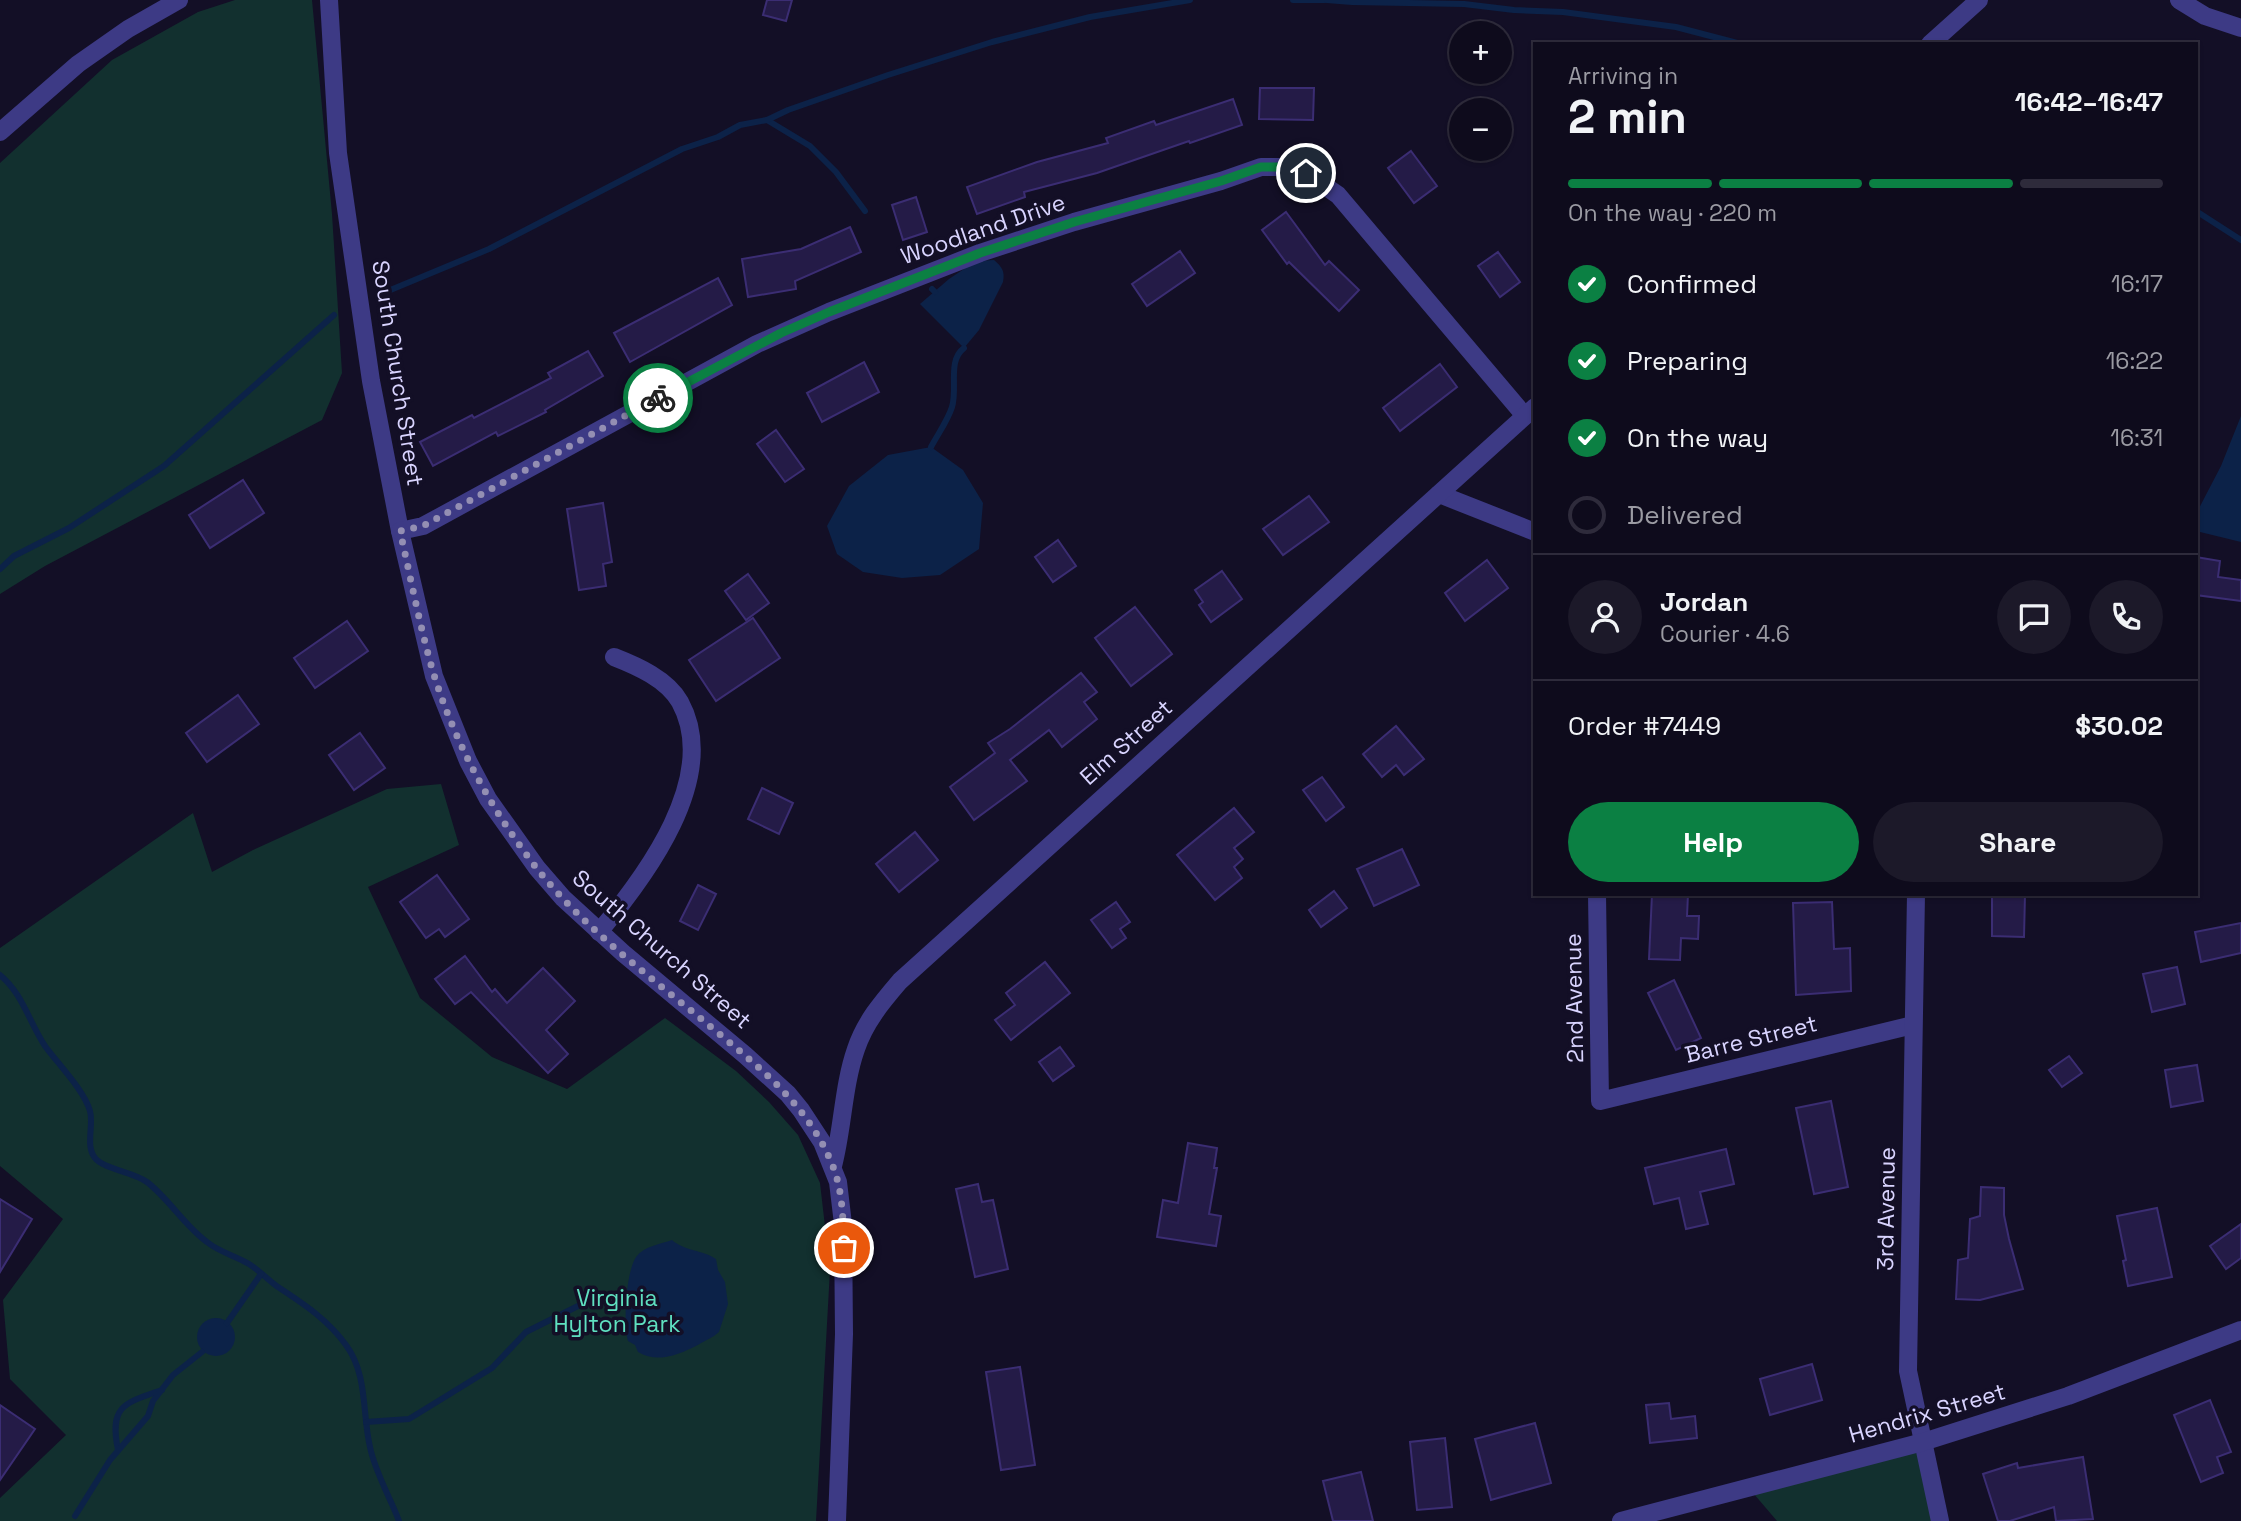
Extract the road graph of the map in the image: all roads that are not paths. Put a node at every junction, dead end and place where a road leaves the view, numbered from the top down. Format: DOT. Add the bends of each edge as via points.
graph roads {
  1 [pos="179,0"];
  2 [pos="329,0"];
  3 [pos="1979,0"];
  4 [pos="2179,0"];
  5 [pos="2241,28"];
  6 [pos="1932,42"];
  7 [pos="0,132"];
  8 [pos="1530,411"];
  9 [pos="1439,494"];
  10 [pos="400,531"];
  11 [pos="1533,531"];
  12 [pos="614,657"];
  13 [pos="1597,896"];
  14 [pos="1916,896"];
  15 [pos="599,932"];
  16 [pos="1913,1026"];
  17 [pos="1601,1101"];
  18 [pos="833,1166"];
  19 [pos="2241,1330"];
  20 [pos="1923,1442"];
  21 [pos="837,1521"];
  22 [pos="1621,1521"];
  23 [pos="1940,1521"];
  1 -- 7 [label="street" via="78,64"];
  2 -- 10 [label="street, South Church Street" via="338,153 371,381"];
  3 -- 6 [label="street"];
  4 -- 5 [label="street" via="2205,16"];
  8 -- 9 [label="street, Elm Street"];
  8 -- 10 [label="street, Woodland Drive" via="1338,195 1306,173 1261,167 980,253 829,312 757,344 423,526"];
  9 -- 11 [label="street"];
  9 -- 18 [label="street, Elm Street" via="900,981 871,1017 856,1049"];
  10 -- 15 [label="street, South Church Street" via="434,676 468,761 488,799 537,869"];
  12 -- 15 [label="street" via="649,674 679,700 691,737 691,757 669,832 634,889"];
  13 -- 17 [label="street, 2nd Avenue"];
  14 -- 16 [label="street, 3rd Avenue"];
  15 -- 18 [label="street, South Church Street" via="788,1094 814,1128"];
  16 -- 17 [label="street, Barre Street"];
  16 -- 20 [label="street, 3rd Avenue" via="1908,1371"];
  18 -- 21 [label="street, South Church Street" via="844,1248"];
  19 -- 20 [label="street, Hendrix Street" via="2068,1396"];
  20 -- 22 [label="street, Hendrix Street"];
  20 -- 23 [label="street, 3rd Avenue"];
}
